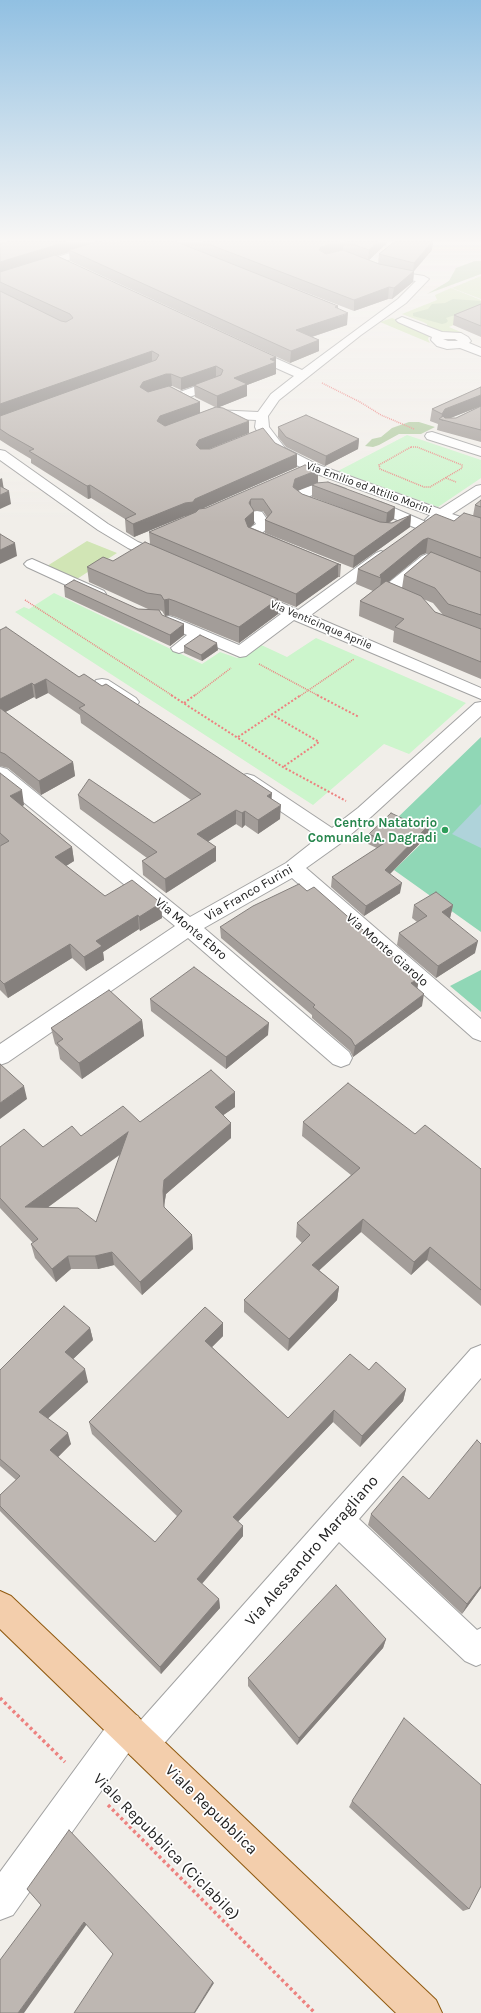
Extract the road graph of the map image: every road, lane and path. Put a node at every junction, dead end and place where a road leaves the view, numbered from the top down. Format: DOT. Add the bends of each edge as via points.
graph roads {
  1 [pos="355,336"];
  2 [pos="457,336"];
  3 [pos="239,346"];
  4 [pos="481,352"];
  5 [pos="303,376"];
  6 [pos="216,383"];
  7 [pos="214,414"];
  8 [pos="262,416"];
  9 [pos="193,422"];
  10 [pos="265,433"];
  11 [pos="432,436"];
  12 [pos="251,438"];
  13 [pos="411,447"];
  14 [pos="481,452"];
  15 [pos="0,454"];
  16 [pos="311,467"];
  17 [pos="297,473"];
  18 [pos="481,489"];
  19 [pos="335,512"];
  20 [pos="441,514"];
  21 [pos="257,515"];
  22 [pos="423,526"];
  23 [pos="481,529"];
  24 [pos="410,535"];
  25 [pos="147,539"];
  26 [pos="133,545"];
  27 [pos="288,549"];
  28 [pos="392,549"];
  29 [pos="177,563"];
  30 [pos="32,564"];
  31 [pos="337,568"];
  32 [pos="354,576"];
  33 [pos="481,581"];
  34 [pos="235,588"];
  35 [pos="110,599"];
  36 [pos="25,600"];
  37 [pos="419,604"];
  38 [pos="300,616"];
  39 [pos="169,621"];
  40 [pos="198,634"];
  41 [pos="276,643"];
  42 [pos="372,647"];
  43 [pos="179,648"];
  44 [pos="234,666"];
  45 [pos="102,684"];
  46 [pos="309,689"];
  47 [pos="481,694"];
  48 [pos="184,702"];
  49 [pos="481,707"];
  50 [pos="147,714"];
  51 [pos="271,714"];
  52 [pos="359,717"];
  53 [pos="238,737"];
  54 [pos="284,767"];
  55 [pos="232,770"];
  56 [pos="0,773"];
  57 [pos="365,812"];
  58 [pos="334,838"];
  59 [pos="293,868"];
  60 [pos="190,927"];
  61 [pos="481,1032"];
  62 [pos="2,1051"];
  63 [pos="341,1058"];
  64 [pos="481,1358"];
  65 [pos="339,1521"];
  66 [pos="0,1607"];
  67 [pos="481,1644"];
  68 [pos="0,1698"];
  69 [pos="134,1736"];
  70 [pos="86,1783"];
  71 [pos="0,1902"];
  72 [pos="315,2013"];
  73 [pos="423,2013"];
  1 -- 5 [label="street"];
  2 -- 4 [label="street" via="465,341 461,344"];
  3 -- 5 [label="street"];
  5 -- 8 [label="street" via="275,397"];
  5 -- 11 [label="path" via="332,387 381,415"];
  6 -- 7 [label="street" via="176,394"];
  7 -- 8 [label="street"];
  7 -- 9 [label="street"];
  8 -- 10 [label="street, Via Emilio ed Attilio Morini"];
  10 -- 12 [label="street"];
  10 -- 16 [label="street, Via Emilio ed Attilio Morini" via="280,451"];
  11 -- 14 [label="street"];
  13 -- 13 [label="path" via="379,465 380,469 424,487 430,487 462,468 462,465"];
  15 -- 26 [label="street" via="103,527"];
  16 -- 17 [label="street"];
  16 -- 20 [label="street, Via Emilio ed Attilio Morini"];
  18 -- 20 [label="street"];
  19 -- 22 [label="street" via="307,502 301,495 310,490 330,488 400,515 401,523"];
  20 -- 22 [label="street"];
  20 -- 23 [label="street, Via Emilio ed Attilio Morini"];
  21 -- 27 [label="street" via="264,525 253,532 254,535"];
  22 -- 24 [label="street"];
  25 -- 26 [label="street"];
  26 -- 29 [label="street"];
  28 -- 32 [label="street"];
  30 -- 35 [label="street"];
  31 -- 32 [label="street"];
  32 -- 38 [label="street"];
  33 -- 37 [label="street" via="427,559 388,591"];
  34 -- 38 [label="street, Via Venticinque Aprile"];
  36 -- 48 [label="path"];
  38 -- 40 [label="street" via="240,652"];
  38 -- 41 [label="street"];
  38 -- 42 [label="street, Via Venticinque Aprile"];
  39 -- 40 [label="street"];
  40 -- 43 [label="street"];
  41 -- 46 [label="path" via="261,646 246,657"];
  42 -- 46 [label="path"];
  42 -- 47 [label="street, Via Venticinque Aprile"];
  44 -- 48 [label="path"];
  45 -- 50 [label="street"];
  46 -- 51 [label="path"];
  46 -- 52 [label="path"];
  48 -- 53 [label="path"];
  49 -- 57 [label="street, Via Franco Furini"];
  51 -- 53 [label="path"];
  51 -- 54 [label="path" via="319,742"];
  53 -- 54 [label="path"];
  54 -- 57 [label="path"];
  55 -- 58 [label="street"];
  56 -- 60 [label="street, Via Monte Ebro"];
  57 -- 58 [label="street, Via Franco Furini"];
  58 -- 59 [label="street, Via Franco Furini"];
  59 -- 60 [label="street, Via Franco Furini"];
  59 -- 61 [label="street, Via Monte Giarolo"];
  60 -- 62 [label="street, Via Franco Furini"];
  60 -- 63 [label="street, Via Monte Ebro"];
  64 -- 65 [label="street, Via Alessandro Maragliano"];
  65 -- 67 [label="street" via="476,1650"];
  65 -- 69 [label="street, Via Alessandro Maragliano"];
  66 -- 69 [label="main road, Viale Repubblica"];
  68 -- 70 [label="path, Viale Repubblica (Ciclabile)"];
  69 -- 70 [label="street, Via Alessandro Maragliano"];
  69 -- 73 [label="main road, Viale Repubblica"];
  70 -- 71 [label="street, Via Alessandro Maragliano"];
  70 -- 72 [label="path, Viale Repubblica (Ciclabile)"];
}
